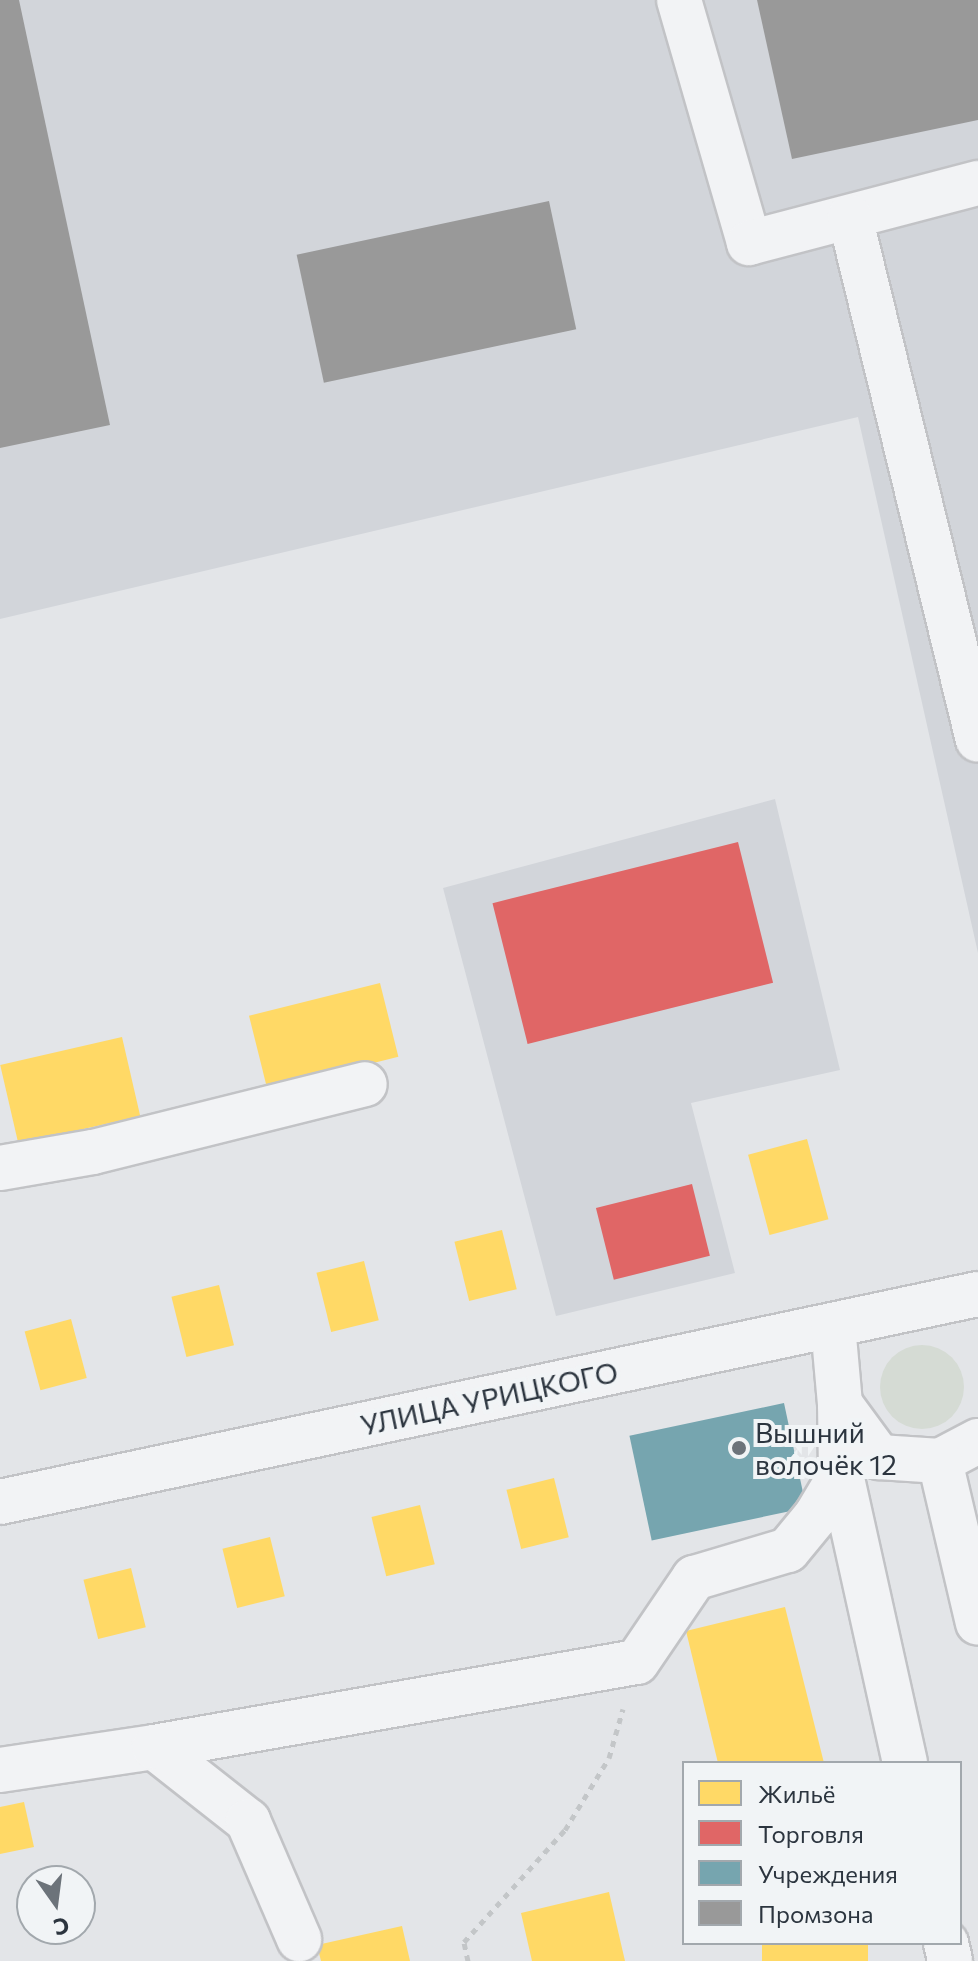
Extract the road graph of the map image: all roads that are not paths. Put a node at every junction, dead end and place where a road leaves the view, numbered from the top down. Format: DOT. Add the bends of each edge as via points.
graph roads {
  1 [pos="679,0"];
  2 [pos="978,183"];
  3 [pos="850,217"];
  4 [pos="978,740"];
  5 [pos="365,1084"];
  6 [pos="0,1168"];
  7 [pos="978,1294"];
  8 [pos="833,1326"];
  9 [pos="840,1404"];
  10 [pos="978,1441"];
  11 [pos="940,1461"];
  12 [pos="841,1474"];
  13 [pos="0,1502"];
  14 [pos="978,1623"];
  15 [pos="154,1747"];
  16 [pos="905,1761"];
  17 [pos="0,1770"];
  18 [pos="299,1939"];
  1 -- 3 [label="street" via="749,243"];
  2 -- 3 [label="street"];
  3 -- 4 [label="street"];
  5 -- 6 [label="street" via="93,1152"];
  7 -- 8 [label="street, УЛИЦА УРИЦКОГО"];
  8 -- 9 [label="street"];
  8 -- 13 [label="street, УЛИЦА УРИЦКОГО"];
  9 -- 11 [label="street" via="879,1457"];
  9 -- 12 [label="street"];
  10 -- 11 [label="street"];
  11 -- 14 [label="street"];
  12 -- 15 [label="street" via="788,1550 694,1578 637,1662"];
  12 -- 16 [label="street"];
  15 -- 17 [label="street"];
  15 -- 18 [label="street" via="248,1821"];
}
